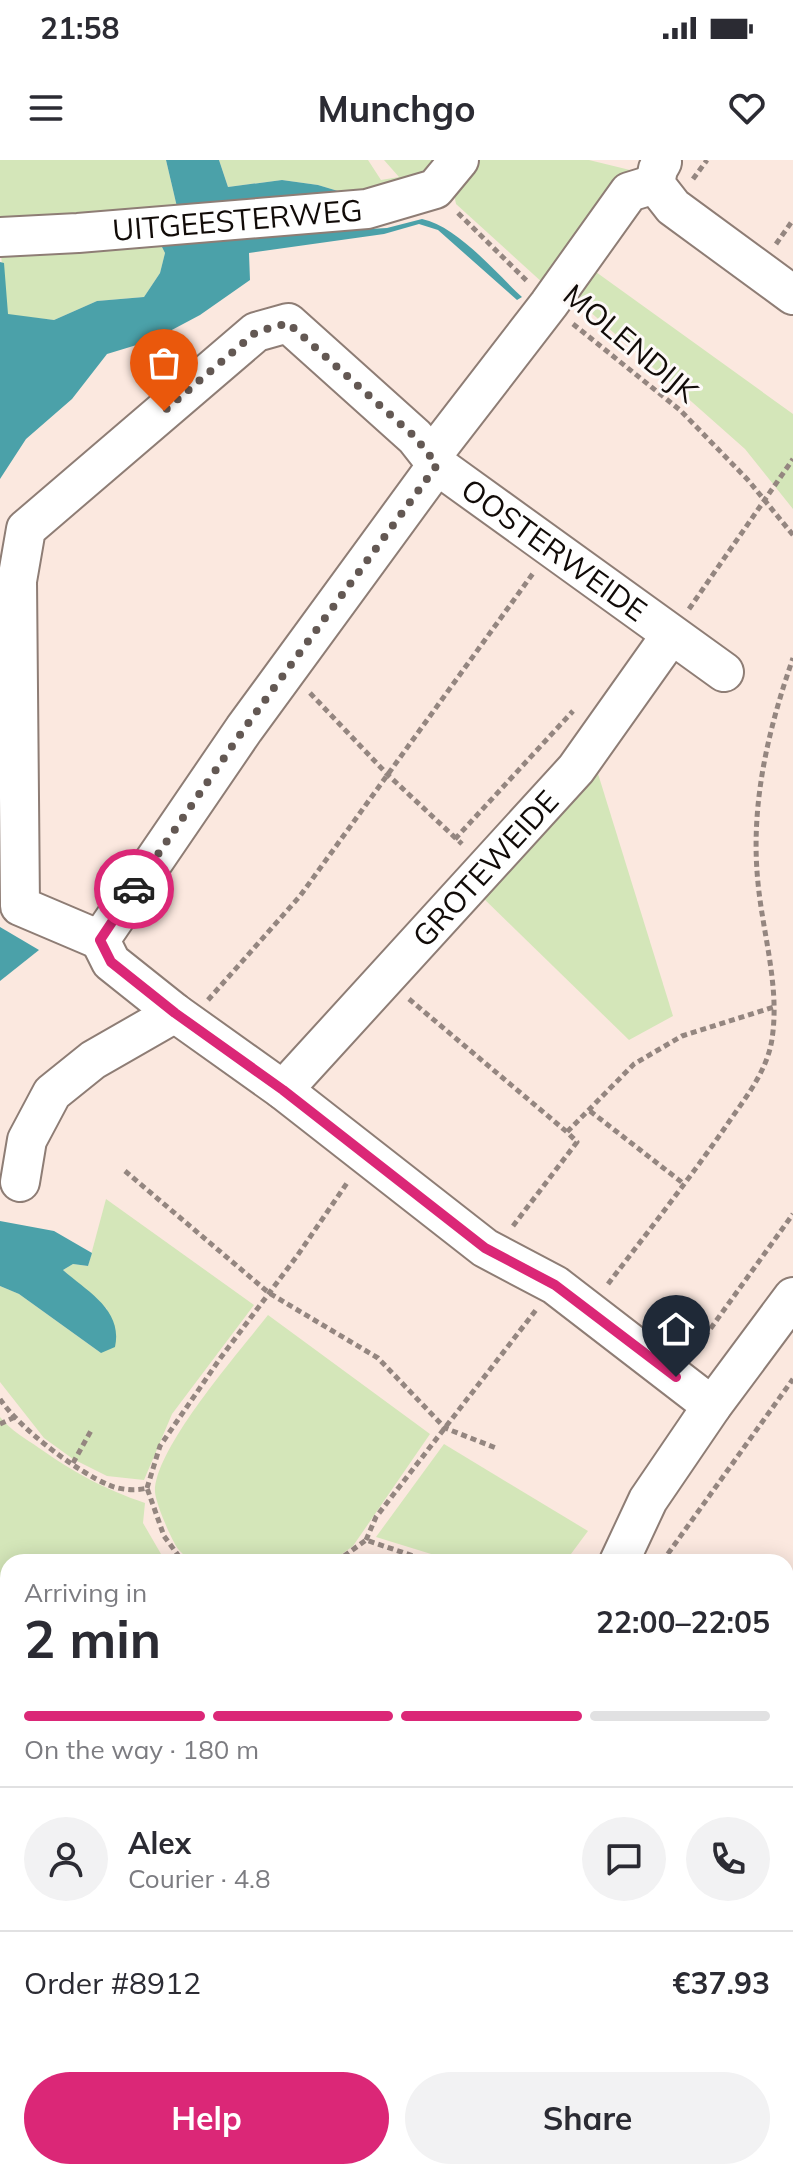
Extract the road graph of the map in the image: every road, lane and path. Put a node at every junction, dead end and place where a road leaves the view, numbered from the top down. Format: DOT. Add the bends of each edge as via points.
graph roads {
  1 [pos="459,160"];
  2 [pos="659,172"];
  3 [pos="435,189"];
  4 [pos="0,237"];
  5 [pos="793,295"];
  6 [pos="549,304"];
  7 [pos="793,459"];
  8 [pos="434,461"];
  9 [pos="763,499"];
  10 [pos="793,535"];
  11 [pos="552,547"];
  12 [pos="671,635"];
  13 [pos="793,658"];
  14 [pos="287,670"];
  15 [pos="724,672"];
  16 [pos="607,725"];
  17 [pos="387,774"];
  18 [pos="455,839"];
  19 [pos="488,864"];
  20 [pos="100,940"];
  21 [pos="384,979"];
  22 [pos="774,1007"];
  23 [pos="182,1018"];
  24 [pos="283,1090"];
  25 [pos="590,1111"];
  26 [pos="567,1132"];
  27 [pos="366,1155"];
  28 [pos="125,1171"];
  29 [pos="20,1182"];
  30 [pos="685,1184"];
  31 [pos="793,1214"];
  32 [pos="493,1253"];
  33 [pos="555,1285"];
  34 [pos="269,1293"];
  35 [pos="793,1297"];
  36 [pos="588,1310"];
  37 [pos="676,1377"];
  38 [pos="793,1379"];
  39 [pos="0,1399"];
  40 [pos="712,1406"];
  41 [pos="15,1417"];
  42 [pos="0,1424"];
  43 [pos="445,1428"];
  44 [pos="92,1429"];
  45 [pos="496,1448"];
  46 [pos="73,1463"];
  47 [pos="147,1488"];
  48 [pos="366,1540"];
  49 [pos="177,1554"];
  50 [pos="347,1554"];
  51 [pos="407,1554"];
  52 [pos="623,1554"];
  53 [pos="668,1554"];
  1 -- 3 [label="street"];
  2 -- 5 [label="street" via="673,207"];
  2 -- 6 [label="street" via="629,192"];
  3 -- 4 [label="street, UITGEESTERWEG" via="367,209"];
  3 -- 6 [label="path, MOLENDIJK"];
  6 -- 8 [label="street"];
  6 -- 9 [label="path, MOLENDIJK" via="680,410"];
  7 -- 9 [label="path"];
  8 -- 11 [label="street, OOSTERWEIDE"];
  8 -- 14 [label="street, OOSTERWEIDE"];
  8 -- 20 [label="street" via="415,437 288,323 256,332 26,529 17,581 20,906"];
  9 -- 10 [label="path, MOLENDIJK"];
  9 -- 12 [label="path"];
  11 -- 12 [label="street, OOSTERWEIDE"];
  11 -- 17 [label="path"];
  12 -- 15 [label="street, OOSTERWEIDE"];
  12 -- 16 [label="street, GROTEWEIDE"];
  13 -- 22 [label="path" via="767,740 755,827"];
  14 -- 17 [label="path"];
  14 -- 20 [label="street, OOSTERWEIDE"];
  16 -- 18 [label="path" via="580,703"];
  16 -- 19 [label="street, GROTEWEIDE" via="576,769"];
  17 -- 18 [label="path"];
  17 -- 23 [label="path" via="300,896"];
  18 -- 19 [label="path"];
  19 -- 21 [label="street, GROTEWEIDE"];
  20 -- 23 [label="street" via="111,962"];
  21 -- 24 [label="street, GROTEWEIDE"];
  21 -- 26 [label="path"];
  22 -- 25 [label="path" via="682,1036 634,1064"];
  22 -- 30 [label="path" via="772,1041 757,1080"];
  23 -- 24 [label="street"];
  23 -- 29 [label="street" via="93,1060 52,1093 27,1140"];
  24 -- 27 [label="street"];
  25 -- 26 [label="path"];
  25 -- 30 [label="path"];
  26 -- 32 [label="path" via="577,1142"];
  27 -- 32 [label="street"];
  27 -- 34 [label="path"];
  28 -- 34 [label="path"];
  30 -- 36 [label="path"];
  31 -- 37 [label="path"];
  32 -- 33 [label="street"];
  33 -- 36 [label="street"];
  33 -- 43 [label="path"];
  34 -- 43 [label="path" via="378,1358"];
  34 -- 47 [label="path" via="160,1446"];
  35 -- 40 [label="street"];
  36 -- 37 [label="street"];
  37 -- 40 [label="street"];
  38 -- 53 [label="path"];
  39 -- 41 [label="path"];
  40 -- 52 [label="street" via="648,1500"];
  41 -- 42 [label="path"];
  41 -- 46 [label="path"];
  43 -- 45 [label="path"];
  43 -- 48 [label="path" via="376,1517"];
  44 -- 46 [label="path"];
  46 -- 47 [label="path" via="111,1486"];
  47 -- 49 [label="path" via="164,1536"];
  48 -- 50 [label="path"];
  48 -- 51 [label="path"];
}
